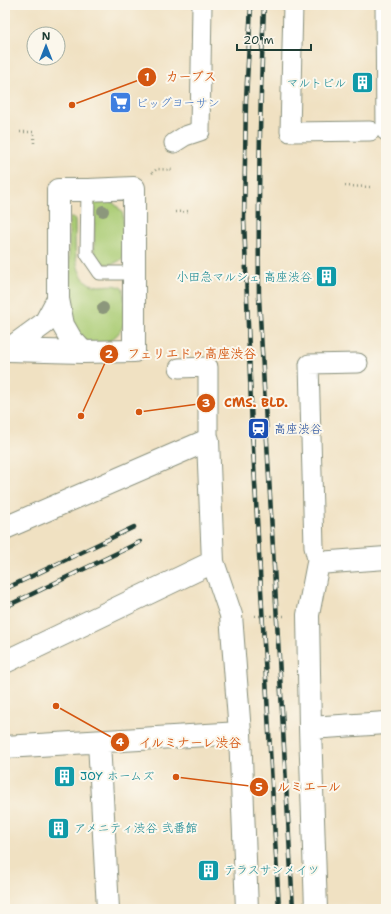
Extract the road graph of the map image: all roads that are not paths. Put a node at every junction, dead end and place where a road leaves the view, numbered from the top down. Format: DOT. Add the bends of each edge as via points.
graph roads {
  1 [pos="202,5"];
  2 [pos="293,5"];
  3 [pos="385,5"];
  4 [pos="378,131"];
  5 [pos="174,143"];
  6 [pos="88,190"];
  7 [pos="134,272"];
  8 [pos="58,299"];
  9 [pos="6,350"];
  10 [pos="83,352"];
  11 [pos="358,363"];
  12 [pos="179,368"];
  13 [pos="208,440"];
  14 [pos="5,528"];
  15 [pos="386,558"];
  16 [pos="213,562"];
  17 [pos="318,563"];
  18 [pos="5,662"];
  19 [pos="386,723"];
  20 [pos="310,728"];
  21 [pos="240,733"];
  22 [pos="99,742"];
  23 [pos="5,747"];
  24 [pos="108,909"];
  25 [pos="247,909"];
  26 [pos="316,909"];
  1 -- 5 [label="street" via="200,131"];
  2 -- 4 [label="street" via="290,132"];
  3 -- 4 [label="street"];
  6 -- 7 [label="lane" via="87,254 100,272"];
  6 -- 7 [label="street" via="134,188"];
  6 -- 8 [label="street" via="58,190"];
  7 -- 10 [label="street" via="134,351"];
  8 -- 9 [label="street" via="45,323"];
  8 -- 10 [label="street" via="62,325"];
  9 -- 10 [label="street"];
  11 -- 17 [label="street" via="309,364 314,547"];
  12 -- 13 [label="street" via="208,367"];
  13 -- 14 [label="street"];
  13 -- 16 [label="street"];
  15 -- 17 [label="street"];
  16 -- 18 [label="street"];
  16 -- 21 [label="street" via="231,617"];
  17 -- 20 [label="street" via="308,615"];
  19 -- 20 [label="street"];
  20 -- 26 [label="street"];
  21 -- 22 [label="street"];
  21 -- 25 [label="street"];
  22 -- 23 [label="street"];
  22 -- 24 [label="street"];
}
